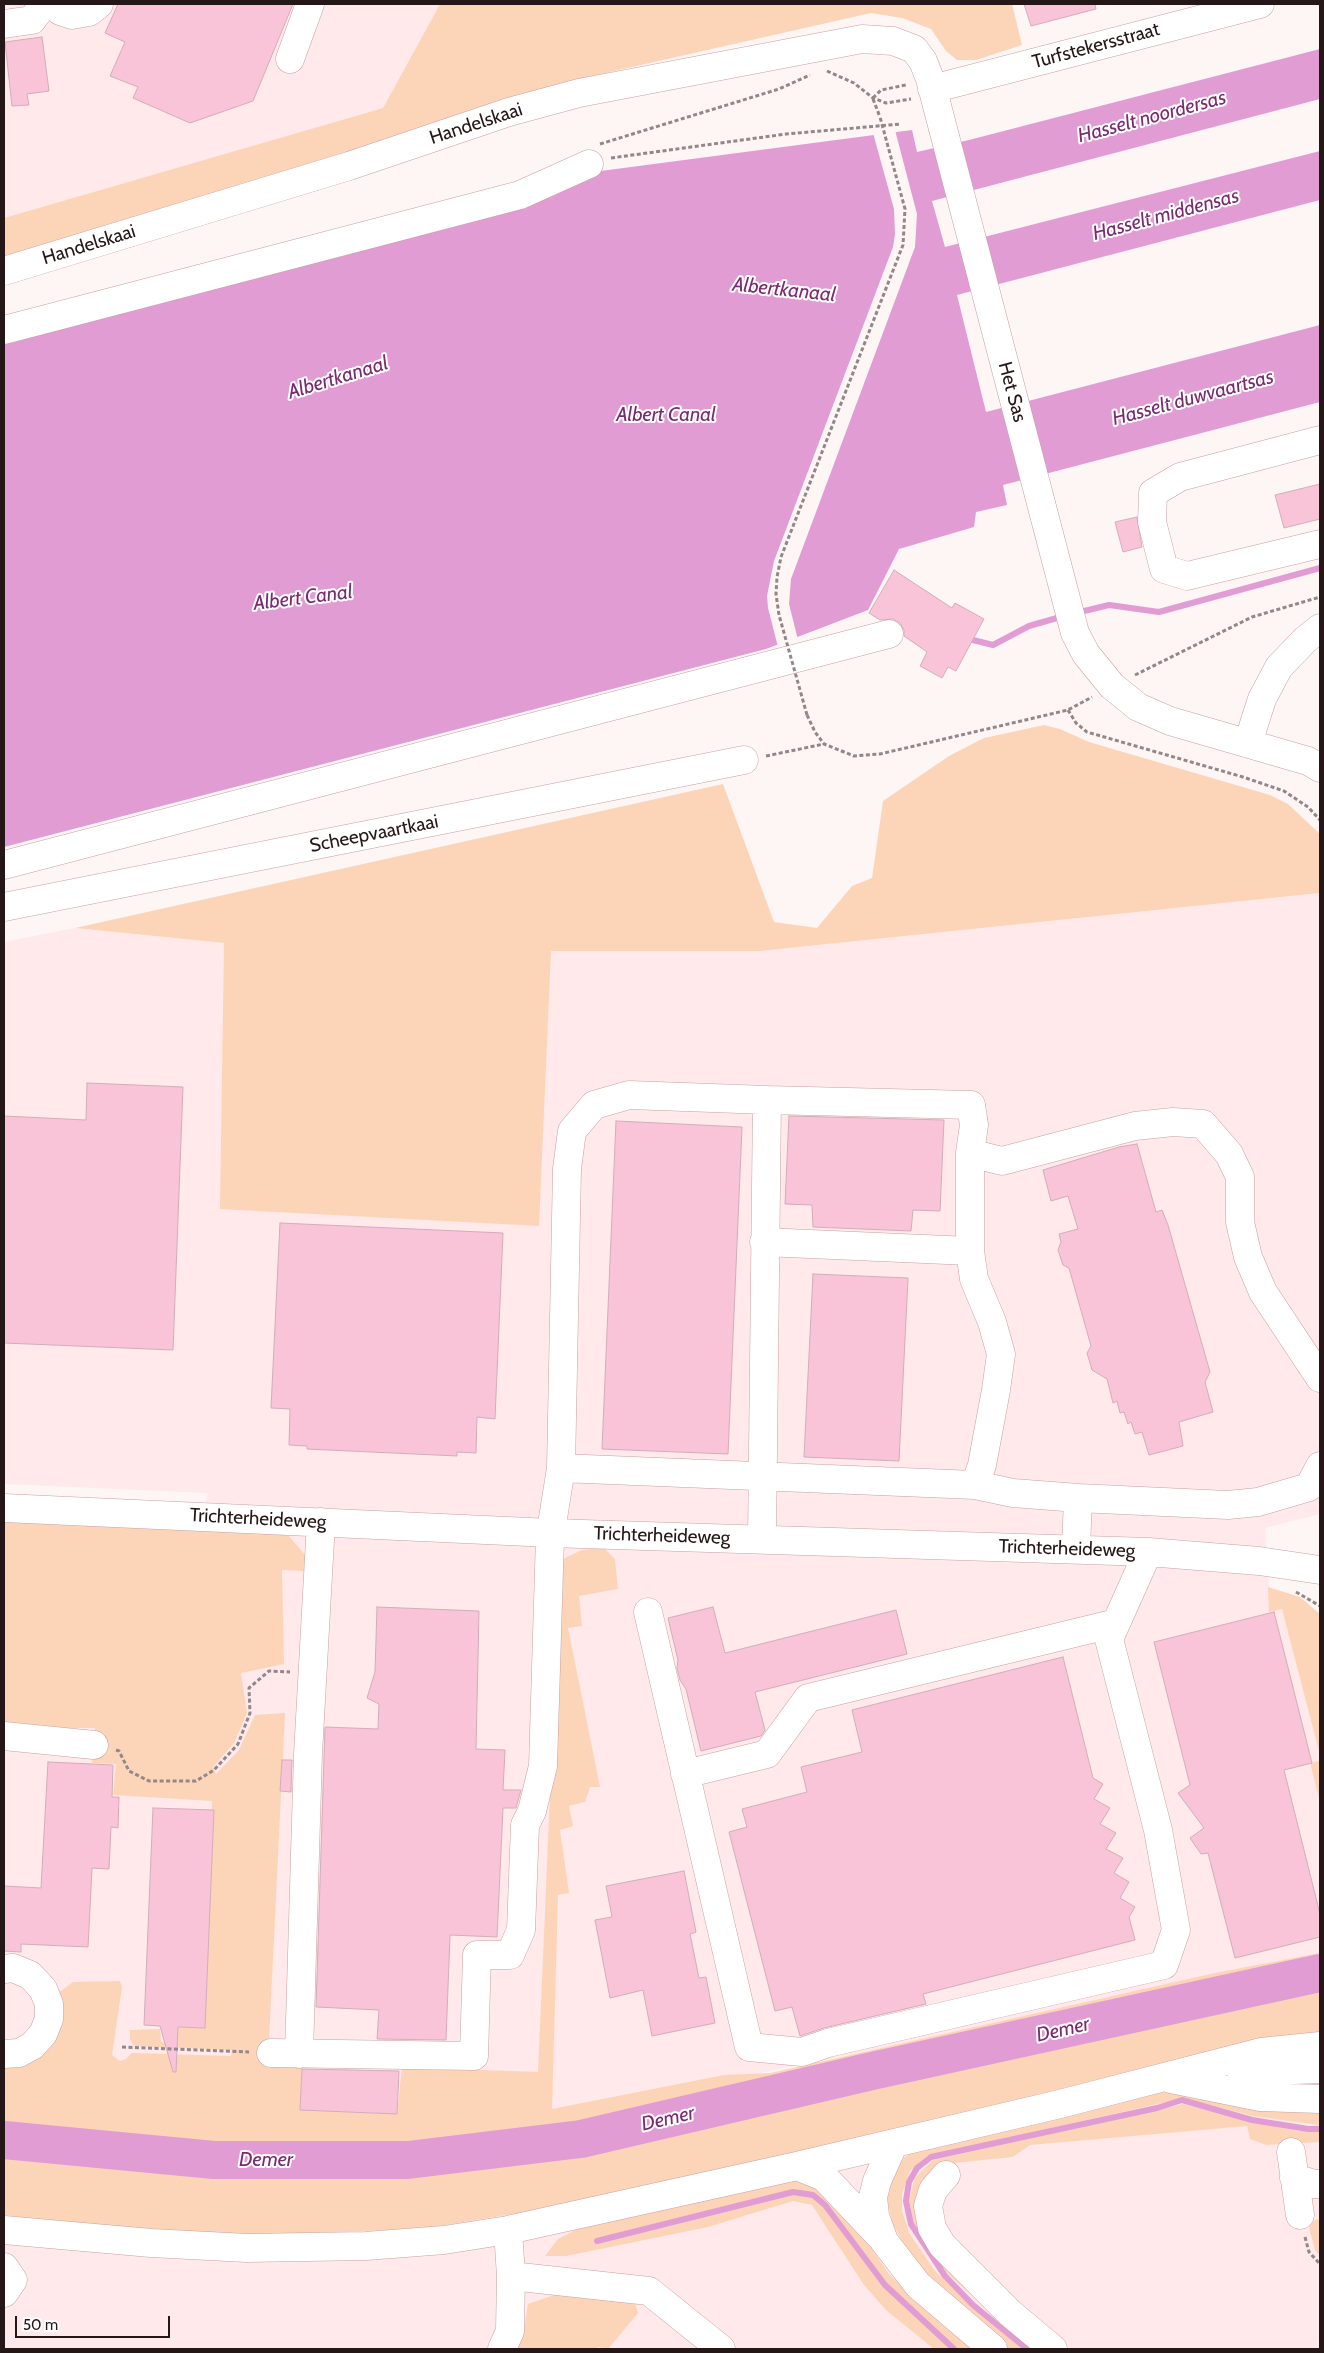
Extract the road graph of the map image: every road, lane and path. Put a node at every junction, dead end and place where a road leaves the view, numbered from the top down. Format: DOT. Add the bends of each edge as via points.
graph roads {
  1 [pos="44,4"];
  2 [pos="55,4"];
  3 [pos="99,4"];
  4 [pos="310,4"];
  5 [pos="1260,4"];
  6 [pos="4,24"];
  7 [pos="290,59"];
  8 [pos="821,69"];
  9 [pos="814,72"];
  10 [pos="936,101"];
  11 [pos="901,124"];
  12 [pos="593,154"];
  13 [pos="4,271"];
  14 [pos="4,330"];
  15 [pos="1320,440"];
  16 [pos="1320,544"];
  17 [pos="1320,597"];
  18 [pos="1320,628"];
  19 [pos="889,634"];
  20 [pos="1112,686"];
  21 [pos="1248,743"];
  22 [pos="824,744"];
  23 [pos="744,760"];
  24 [pos="1320,768"];
  25 [pos="1320,820"];
  26 [pos="4,865"];
  27 [pos="4,907"];
  28 [pos="767,1100"];
  29 [pos="970,1154"];
  30 [pos="764,1242"];
  31 [pos="970,1252"];
  32 [pos="1320,1378"];
  33 [pos="1320,1466"];
  34 [pos="561,1468"];
  35 [pos="763,1475"];
  36 [pos="975,1485"];
  37 [pos="1078,1498"];
  38 [pos="4,1508"];
  39 [pos="321,1522"];
  40 [pos="551,1533"];
  41 [pos="762,1539"];
  42 [pos="1076,1549"];
  43 [pos="1148,1552"];
  44 [pos="1320,1570"];
  45 [pos="648,1612"];
  46 [pos="1116,1624"];
  47 [pos="287,1672"];
  48 [pos="4,1736"];
  49 [pos="94,1745"];
  50 [pos="685,1774"];
  51 [pos="4,1969"];
  52 [pos="1320,2046"];
  53 [pos="122,2047"];
  54 [pos="271,2053"];
  55 [pos="4,2054"];
  56 [pos="299,2054"];
  57 [pos="1320,2059"];
  58 [pos="1320,2069"];
  59 [pos="1167,2078"];
  60 [pos="1320,2079"];
  61 [pos="1320,2089"];
  62 [pos="1320,2099"];
  63 [pos="894,2144"];
  64 [pos="797,2166"];
  65 [pos="1302,2171"];
  66 [pos="946,2175"];
  67 [pos="1320,2193"];
  68 [pos="1310,2209"];
  69 [pos="4,2230"];
  70 [pos="508,2230"];
  71 [pos="884,2241"];
  72 [pos="4,2267"];
  73 [pos="512,2276"];
  74 [pos="4,2293"];
  75 [pos="502,2349"];
  76 [pos="721,2349"];
  77 [pos="993,2349"];
  78 [pos="1053,2349"];
  1 -- 6 [label="street" via="32,20"];
  2 -- 3 [label="street" via="60,11 72,14 89,12"];
  4 -- 7 [label="street"];
  5 -- 10 [label="street, Turfstekersstraat"];
  8 -- 22 [label="path, bridge" via="854,83 873,98 905,209 903,245 781,557 777,577 779,615 807,716"];
  9 -- 12 [label="path" via="779,89"];
  10 -- 13 [label="street, Handelskaai" via="923,61 914,48 893,41 862,39 578,93"];
  10 -- 20 [label="street, Het Sas" via="1075,632 1086,654"];
  11 -- 12 [label="path" via="786,134 608,158"];
  12 -- 14 [label="street" via="520,195"];
  15 -- 16 [label="street" via="1180,477 1152,493 1152,522 1164,569 1187,576"];
  17 -- 20 [label="path" via="1252,617"];
  18 -- 21 [label="street" via="1279,666 1262,699"];
  19 -- 26 [label="street"];
  20 -- 21 [label="street, Het Sas" via="1138,707 1170,721"];
  21 -- 24 [label="street, Het Sas" via="1308,760"];
  22 -- 23 [label="path"];
  22 -- 25 [label="path" via="854,756 880,754 1068,710 1087,732 1284,791 1308,807"];
  23 -- 27 [label="street, Scheepvaartkaai"];
  28 -- 29 [label="street" via="971,1105 974,1125"];
  28 -- 30 [label="street"];
  28 -- 34 [label="street" via="630,1095 594,1105 572,1131 567,1169"];
  29 -- 31 [label="street"];
  29 -- 32 [label="street" via="1002,1161 1135,1126 1173,1122 1203,1124 1229,1154 1240,1177 1240,1222 1248,1257 1262,1292"];
  30 -- 31 [label="street"];
  30 -- 35 [label="street"];
  31 -- 36 [label="street" via="974,1279 1001,1354 982,1465"];
  33 -- 37 [label="street" via="1309,1487 1258,1502 1228,1506"];
  34 -- 35 [label="street"];
  34 -- 40 [label="street"];
  35 -- 36 [label="street"];
  35 -- 41 [label="street"];
  36 -- 37 [label="street" via="1013,1493"];
  37 -- 42 [label="street"];
  38 -- 39 [label="street, Trichterheideweg"];
  39 -- 40 [label="street, Trichterheideweg"];
  39 -- 56 [label="street" via="308,1754"];
  40 -- 41 [label="street, Trichterheideweg"];
  40 -- 56 [label="street" via="543,1766 532,1811 525,1825 521,1930 510,1955 477,1955 474,2056"];
  41 -- 42 [label="street, Trichterheideweg"];
  42 -- 43 [label="street, Trichterheideweg"];
  43 -- 44 [label="street, Trichterheideweg" via="1259,1561"];
  43 -- 46 [label="street"];
  45 -- 50 [label="street"];
  46 -- 50 [label="street" via="808,1698 767,1754"];
  46 -- 50 [label="street" via="1109,1639 1158,1830 1176,1930 1164,1965 828,2042 802,2052 749,2047"];
  47 -- 49 [label="path" via="269,1671 249,1688 250,1713 238,1744 214,1770 196,1781 149,1781 129,1771 119,1751"];
  48 -- 49 [label="street"];
  51 -- 55 [label="street" via="13,1968 30,1975 43,1989 49,2004 49,2019 38,2040 19,2053"];
  52 -- 59 [label="street" via="1261,2052"];
  53 -- 54 [label="path"];
  54 -- 56 [label="street"];
  57 -- 59 [label="street" via="1260,2061"];
  58 -- 59 [label="street" via="1260,2070"];
  59 -- 60 [label="street"];
  59 -- 61 [label="street" via="1260,2089"];
  59 -- 62 [label="street" via="1260,2097"];
  59 -- 63 [label="street"];
  63 -- 64 [label="street"];
  63 -- 71 [label="street" via="873,2197 875,2216"];
  64 -- 70 [label="street"];
  64 -- 71 [label="street" via="824,2177"];
  65 -- 68 [label="street"];
  66 -- 78 [label="street" via="933,2190 928,2206 932,2228 942,2245 1010,2313"];
  67 -- 68 [label="street" via="1315,2193"];
  69 -- 70 [label="street" via="247,2248 395,2244"];
  70 -- 73 [label="street"];
  71 -- 77 [label="street" via="918,2285"];
  72 -- 74 [label="street" via="13,2280"];
  73 -- 75 [label="street" via="510,2331"];
  73 -- 76 [label="street" via="649,2291"];
}
